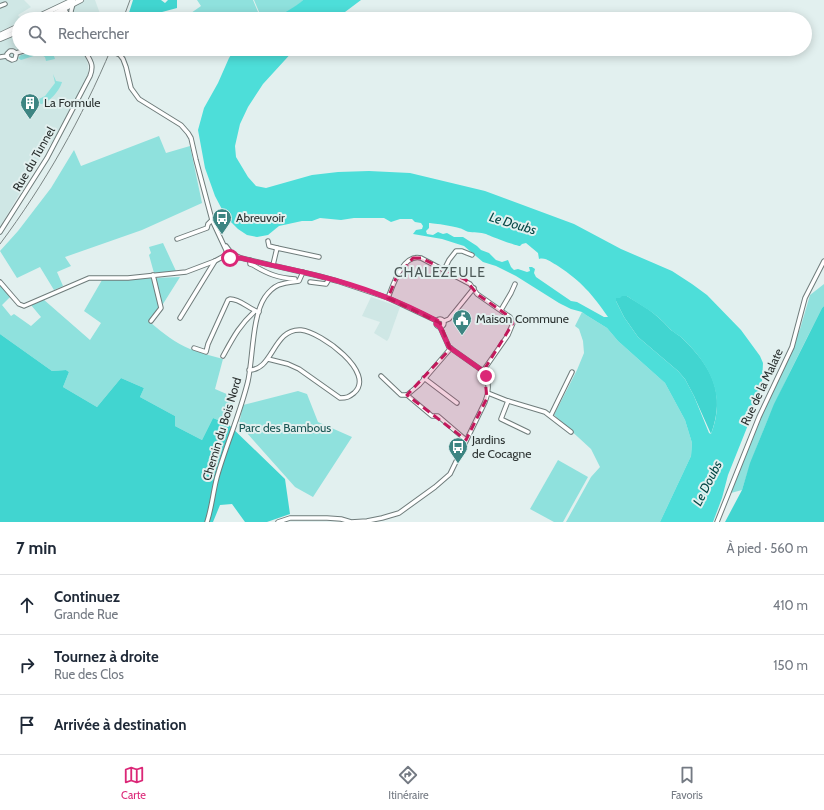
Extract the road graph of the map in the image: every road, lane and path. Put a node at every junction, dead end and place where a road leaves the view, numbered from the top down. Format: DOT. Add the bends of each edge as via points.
graph roads {
  1 [pos="81,0"];
  2 [pos="73,2"];
  3 [pos="5,4"];
  4 [pos="0,6"];
  5 [pos="62,8"];
  6 [pos="51,12"];
  7 [pos="57,12"];
  8 [pos="64,12"];
  9 [pos="65,12"];
  10 [pos="71,12"];
  11 [pos="12,29"];
  12 [pos="12,34"];
  13 [pos="0,35"];
  14 [pos="0,39"];
  15 [pos="12,51"];
  16 [pos="7,56"];
  17 [pos="16,56"];
  18 [pos="87,56"];
  19 [pos="121,56"];
  20 [pos="0,57"];
  21 [pos="212,220"];
  22 [pos="0,232"];
  23 [pos="177,239"];
  24 [pos="268,241"];
  25 [pos="277,248"];
  26 [pos="229,255"];
  27 [pos="472,255"];
  28 [pos="319,257"];
  29 [pos="217,260"];
  30 [pos="250,260"];
  31 [pos="824,261"];
  32 [pos="273,265"];
  33 [pos="444,270"];
  34 [pos="302,272"];
  35 [pos="153,276"];
  36 [pos="296,279"];
  37 [pos="329,279"];
  38 [pos="0,282"];
  39 [pos="310,282"];
  40 [pos="515,284"];
  41 [pos="474,288"];
  42 [pos="388,298"];
  43 [pos="501,310"];
  44 [pos="257,312"];
  45 [pos="180,318"];
  46 [pos="151,321"];
  47 [pos="437,321"];
  48 [pos="444,321"];
  49 [pos="440,327"];
  50 [pos="194,348"];
  51 [pos="451,348"];
  52 [pos="223,356"];
  53 [pos="268,359"];
  54 [pos="249,370"];
  55 [pos="483,371"];
  56 [pos="572,372"];
  57 [pos="381,376"];
  58 [pos="424,378"];
  59 [pos="488,393"];
  60 [pos="407,395"];
  61 [pos="508,401"];
  62 [pos="457,403"];
  63 [pos="551,415"];
  64 [pos="528,432"];
  65 [pos="571,432"];
  66 [pos="466,440"];
  67 [pos="207,522"];
  68 [pos="278,522"];
  69 [pos="351,522"];
  70 [pos="716,522"];
  1 -- 2 [label="main road"];
  2 -- 5 [label="main road"];
  2 -- 10 [label="street"];
  3 -- 4 [label="street"];
  5 -- 6 [label="main road"];
  5 -- 7 [label="main road"];
  5 -- 8 [label="street"];
  5 -- 9 [label="street"];
  11 -- 13 [label="main road"];
  12 -- 14 [label="main road"];
  15 -- 16 [label="street"];
  16 -- 17 [label="street" via="13,60"];
  16 -- 20 [label="street"];
  18 -- 22 [label="street, Rue du Tunnel" via="92,65 90,76 47,158"];
  19 -- 21 [label="street" via="131,88 139,99 180,126 191,138"];
  21 -- 23 [label="street" via="207,228"];
  21 -- 26 [label="street"];
  24 -- 25 [label="street" via="269,246"];
  25 -- 28 [label="street"];
  25 -- 32 [label="street"];
  26 -- 29 [label="street"];
  26 -- 30 [label="street"];
  27 -- 33 [label="street" via="456,251"];
  29 -- 35 [label="street" via="186,272"];
  29 -- 45 [label="street"];
  30 -- 32 [label="street"];
  30 -- 36 [label="street" via="250,264 270,275"];
  31 -- 70 [label="street, Rue de la Malate" via="805,298 792,347 759,417"];
  32 -- 34 [label="street"];
  33 -- 41 [label="street" via="466,280"];
  33 -- 42 [label="street" via="421,258 408,260 396,278"];
  34 -- 37 [label="street"];
  34 -- 44 [label="street, Chemin du Bois Nord" via="299,281 279,284 271,290"];
  35 -- 38 [label="street" via="88,278 26,305 19,304"];
  35 -- 46 [label="street" via="161,308"];
  37 -- 39 [label="street" via="326,284"];
  37 -- 42 [label="street"];
  40 -- 43 [label="street"];
  41 -- 43 [label="street" via="477,294"];
  41 -- 48 [label="street" via="449,319"];
  42 -- 47 [label="street"];
  43 -- 55 [label="street" via="510,317 512,328"];
  44 -- 50 [label="street" via="230,298 206,352"];
  44 -- 52 [label="street" via="244,320"];
  44 -- 54 [label="street, Chemin du Bois Nord"];
  47 -- 48 [label="street"];
  47 -- 49 [label="street"];
  48 -- 49 [label="street" via="444,326"];
  49 -- 51 [label="street"];
  51 -- 55 [label="street"];
  51 -- 58 [label="street"];
  53 -- 53 [label="street" via="278,342 293,330 309,331 331,344 353,363 360,382 359,388 348,397 340,398 299,369"];
  53 -- 54 [label="street" via="258,368"];
  54 -- 67 [label="street, Chemin du Bois Nord" via="217,478"];
  55 -- 59 [label="street"];
  56 -- 63 [label="street"];
  57 -- 60 [label="street" via="401,395"];
  58 -- 60 [label="street"];
  58 -- 62 [label="street"];
  59 -- 61 [label="street"];
  59 -- 66 [label="street"];
  60 -- 66 [label="street" via="432,416 438,416"];
  61 -- 63 [label="street" via="537,408"];
  61 -- 64 [label="street" via="501,419"];
  63 -- 65 [label="street"];
  66 -- 69 [label="street" via="450,474 403,510 382,518"];
  68 -- 69 [label="street" via="290,518 341,519"];
}
